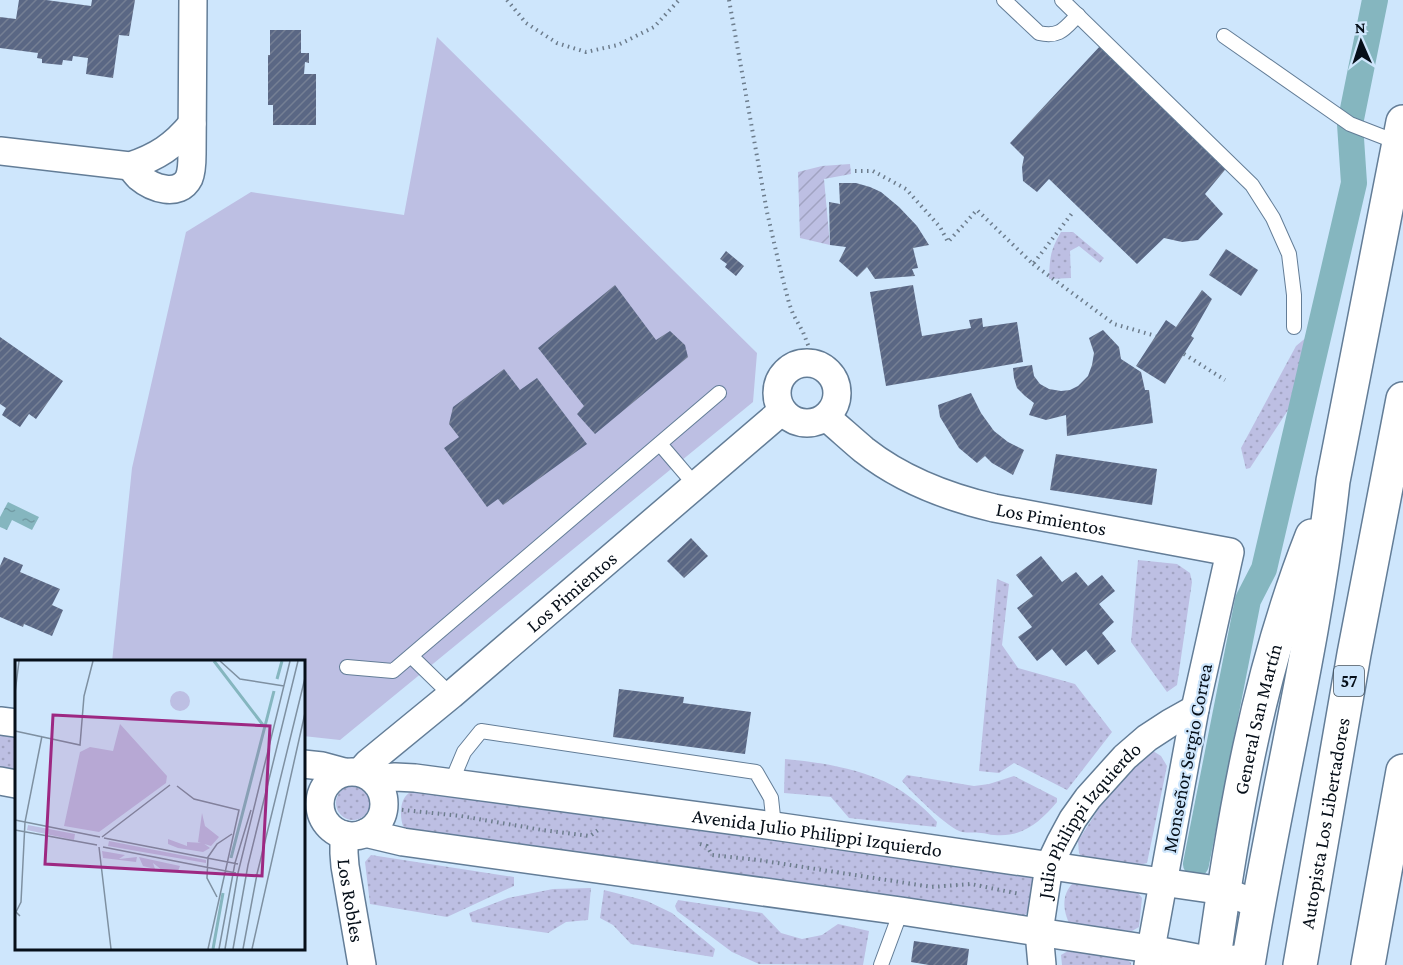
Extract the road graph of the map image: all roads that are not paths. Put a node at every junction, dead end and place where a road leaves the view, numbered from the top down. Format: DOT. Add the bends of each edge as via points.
graph roads {
  1 [pos="193,0"];
  2 [pos="1004,0"];
  3 [pos="1062,0"];
  4 [pos="1078,15"];
  5 [pos="1224,36"];
  6 [pos="192,124"];
  7 [pos="1401,133"];
  8 [pos="0,151"];
  9 [pos="130,166"];
  10 [pos="1294,327"];
  11 [pos="719,393"];
  12 [pos="1403,399"];
  13 [pos="782,411"];
  14 [pos="826,417"];
  15 [pos="660,444"];
  16 [pos="1333,481"];
  17 [pos="696,486"];
  18 [pos="1230,552"];
  19 [pos="412,657"];
  20 [pos="347,667"];
  21 [pos="451,695"];
  22 [pos="1195,709"];
  23 [pos="0,721"];
  24 [pos="15,723"];
  25 [pos="304,764"];
  26 [pos="1403,771"];
  27 [pos="359,775"];
  28 [pos="0,781"];
  29 [pos="15,783"];
  30 [pos="451,783"];
  31 [pos="304,823"];
  32 [pos="774,826"];
  33 [pos="346,832"];
  34 [pos="1049,866"];
  35 [pos="1163,882"];
  36 [pos="1224,891"];
  37 [pos="1259,905"];
  38 [pos="901,912"];
  39 [pos="1039,932"];
  40 [pos="1149,957"];
  41 [pos="1249,962"];
  42 [pos="1213,963"];
  43 [pos="362,965"];
  44 [pos="881,965"];
  45 [pos="1042,965"];
  46 [pos="1300,965"];
  47 [pos="1368,965"];
  1 -- 6 [label="street"];
  2 -- 4 [label="lane" via="1045,35 1060,33"];
  3 -- 4 [label="lane"];
  4 -- 10 [label="lane" via="1252,185 1289,254"];
  5 -- 7 [label="lane" via="1350,124"];
  6 -- 9 [label="street" via="163,152"];
  6 -- 9 [label="street" via="191,171 179,188 149,184"];
  7 -- 16 [label="main road, General San Martín"];
  8 -- 9 [label="street"];
  11 -- 15 [label="lane"];
  12 -- 46 [label="main road, Autopista Los Libertadores / 57"];
  13 -- 14 [label="street" via="798,422"];
  13 -- 14 [label="street" via="777,401 778,380 794,365 815,363 824,367 836,382 836,401"];
  13 -- 17 [label="street, Los Pimientos"];
  14 -- 18 [label="street, Los Pimientos" via="892,470 968,502"];
  15 -- 17 [label="lane"];
  15 -- 19 [label="lane"];
  16 -- 36 [label="main road, General San Martín" via="1273,655 1249,754"];
  16 -- 37 [label="main road, General San Martín" via="1315,611"];
  17 -- 21 [label="street, Los Pimientos"];
  18 -- 22 [label="street, Monseñor Sergio Correa"];
  19 -- 20 [label="lane" via="393,671"];
  19 -- 21 [label="lane"];
  21 -- 27 [label="street, Los Pimientos" via="368,763"];
  22 -- 34 [label="street, Julio Philippi Izquierdo" via="1147,738 1105,777 1073,819"];
  22 -- 35 [label="street, Monseñor Sergio Correa"];
  23 -- 24 [label="street"];
  25 -- 27 [label="street, Avenida Julio Philippi Izquierdo"];
  26 -- 47 [label="main road"];
  27 -- 30 [label="street, Avenida Julio Philippi Izquierdo"];
  27 -- 33 [label="street" via="382,793 384,808 378,823"];
  27 -- 33 [label="street" via="331,780 320,799 321,814"];
  28 -- 29 [label="street"];
  30 -- 32 [label="street, Avenida Julio Philippi Izquierdo"];
  30 -- 32 [label="lane" via="464,752 481,731 756,772 771,798"];
  31 -- 33 [label="street"];
  32 -- 34 [label="street, Avenida Julio Philippi Izquierdo"];
  33 -- 38 [label="street"];
  33 -- 43 [label="street, Los Robles" via="345,866"];
  34 -- 35 [label="street, Avenida Julio Philippi Izquierdo"];
  34 -- 39 [label="street, Julio Philippi Izquierdo"];
  35 -- 36 [label="street, Avenida Julio Philippi Izquierdo"];
  35 -- 40 [label="street, Monseñor Sergio Correa"];
  36 -- 37 [label="street, Avenida Julio Philippi Izquierdo"];
  36 -- 42 [label="main road, General San Martín"];
  37 -- 41 [label="main road, General San Martín"];
  38 -- 39 [label="street"];
  38 -- 44 [label="lane"];
  39 -- 40 [label="street"];
  39 -- 45 [label="street, Julio Philippi Izquierdo"];
  40 -- 42 [label="street"];
  41 -- 42 [label="street"];
}
